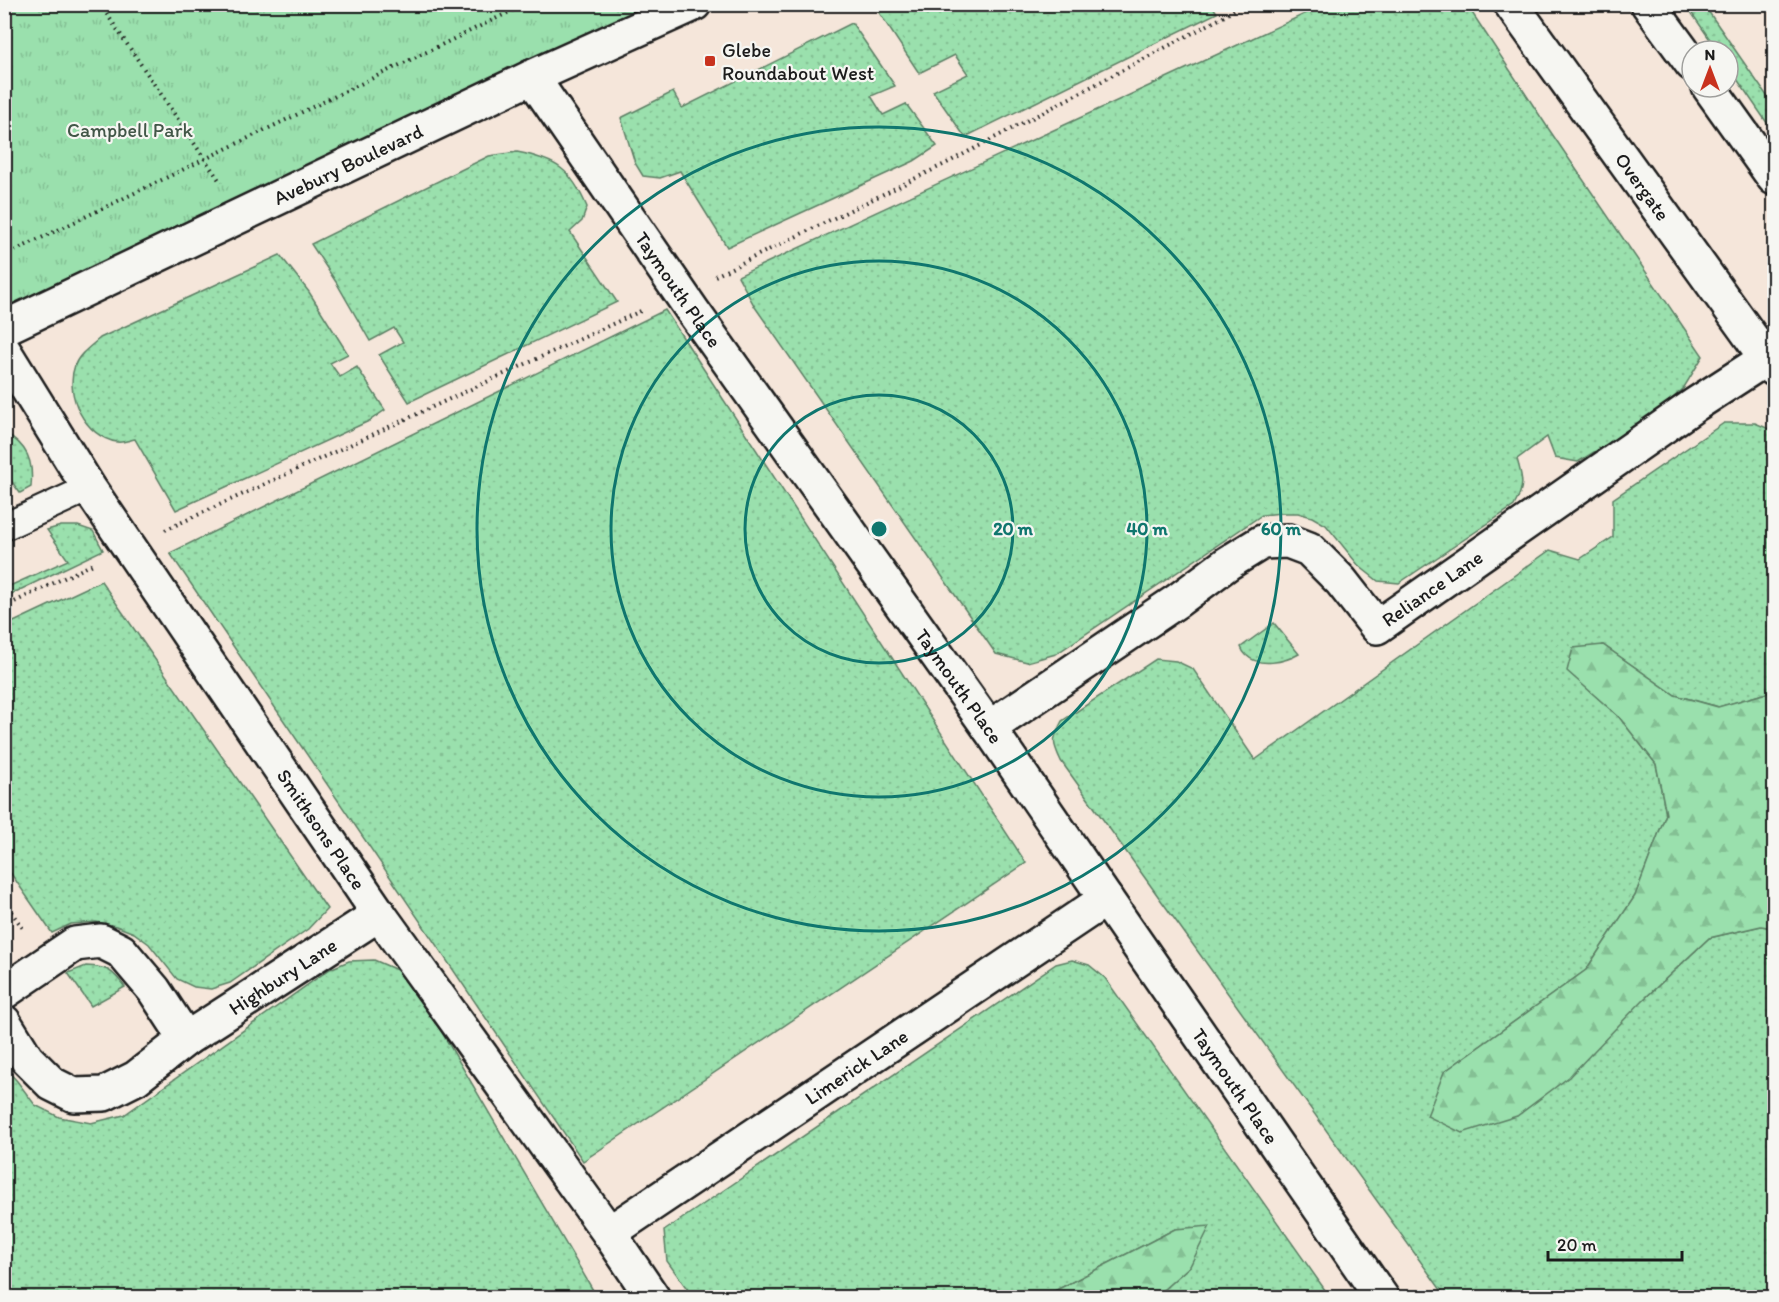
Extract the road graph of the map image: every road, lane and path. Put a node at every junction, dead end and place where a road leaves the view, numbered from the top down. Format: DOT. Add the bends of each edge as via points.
graph roads {
  1 [pos="100,4"];
  2 [pos="526,4"];
  3 [pos="694,4"];
  4 [pos="1244,4"];
  5 [pos="1511,4"];
  6 [pos="1648,4"];
  7 [pos="1680,48"];
  8 [pos="532,77"];
  9 [pos="1718,99"];
  10 [pos="205,159"];
  11 [pos="1774,178"];
  12 [pos="243,215"];
  13 [pos="4,256"];
  14 [pos="680,293"];
  15 [pos="4,328"];
  16 [pos="4,351"];
  17 [pos="1771,363"];
  18 [pos="89,488"];
  19 [pos="4,527"];
  20 [pos="129,547"];
  21 [pos="4,607"];
  22 [pos="989,728"];
  23 [pos="1106,899"];
  24 [pos="379,914"];
  25 [pos="4,992"];
  26 [pos="4,1022"];
  27 [pos="186,1039"];
  28 [pos="609,1233"];
  29 [pos="653,1298"];
  30 [pos="1382,1298"];
  1 -- 10 [label="path"];
  2 -- 10 [label="path"];
  3 -- 8 [label="street, Avebury Boulevard"];
  4 -- 14 [label="path" via="947,163"];
  5 -- 17 [label="street, Overgate"];
  6 -- 7 [label="street"];
  8 -- 12 [label="street, Avebury Boulevard"];
  8 -- 14 [label="street, Taymouth Place"];
  9 -- 11 [label="street"];
  10 -- 12 [label="path"];
  10 -- 13 [label="path"];
  12 -- 15 [label="street, Avebury Boulevard"];
  14 -- 20 [label="path"];
  14 -- 22 [label="street, Taymouth Place"];
  16 -- 18 [label="street, Smithsons Place"];
  17 -- 22 [label="street, Reliance Lane" via="1696,404 1377,627 1341,581 1309,549 1288,541 1262,542"];
  18 -- 19 [label="lane"];
  18 -- 20 [label="street, Smithsons Place"];
  20 -- 21 [label="path"];
  20 -- 24 [label="street, Smithsons Place"];
  22 -- 23 [label="street, Taymouth Place"];
  23 -- 28 [label="street, Limerick Lane"];
  23 -- 30 [label="street, Taymouth Place"];
  24 -- 27 [label="street, Highbury Lane"];
  24 -- 28 [label="street, Smithsons Place"];
  25 -- 27 [label="street" via="75,944 101,941 121,951 154,990"];
  26 -- 27 [label="street, Highbury Lane" via="27,1059 52,1084 74,1095 104,1094 136,1078"];
  28 -- 29 [label="street, Smithsons Place"];
}
